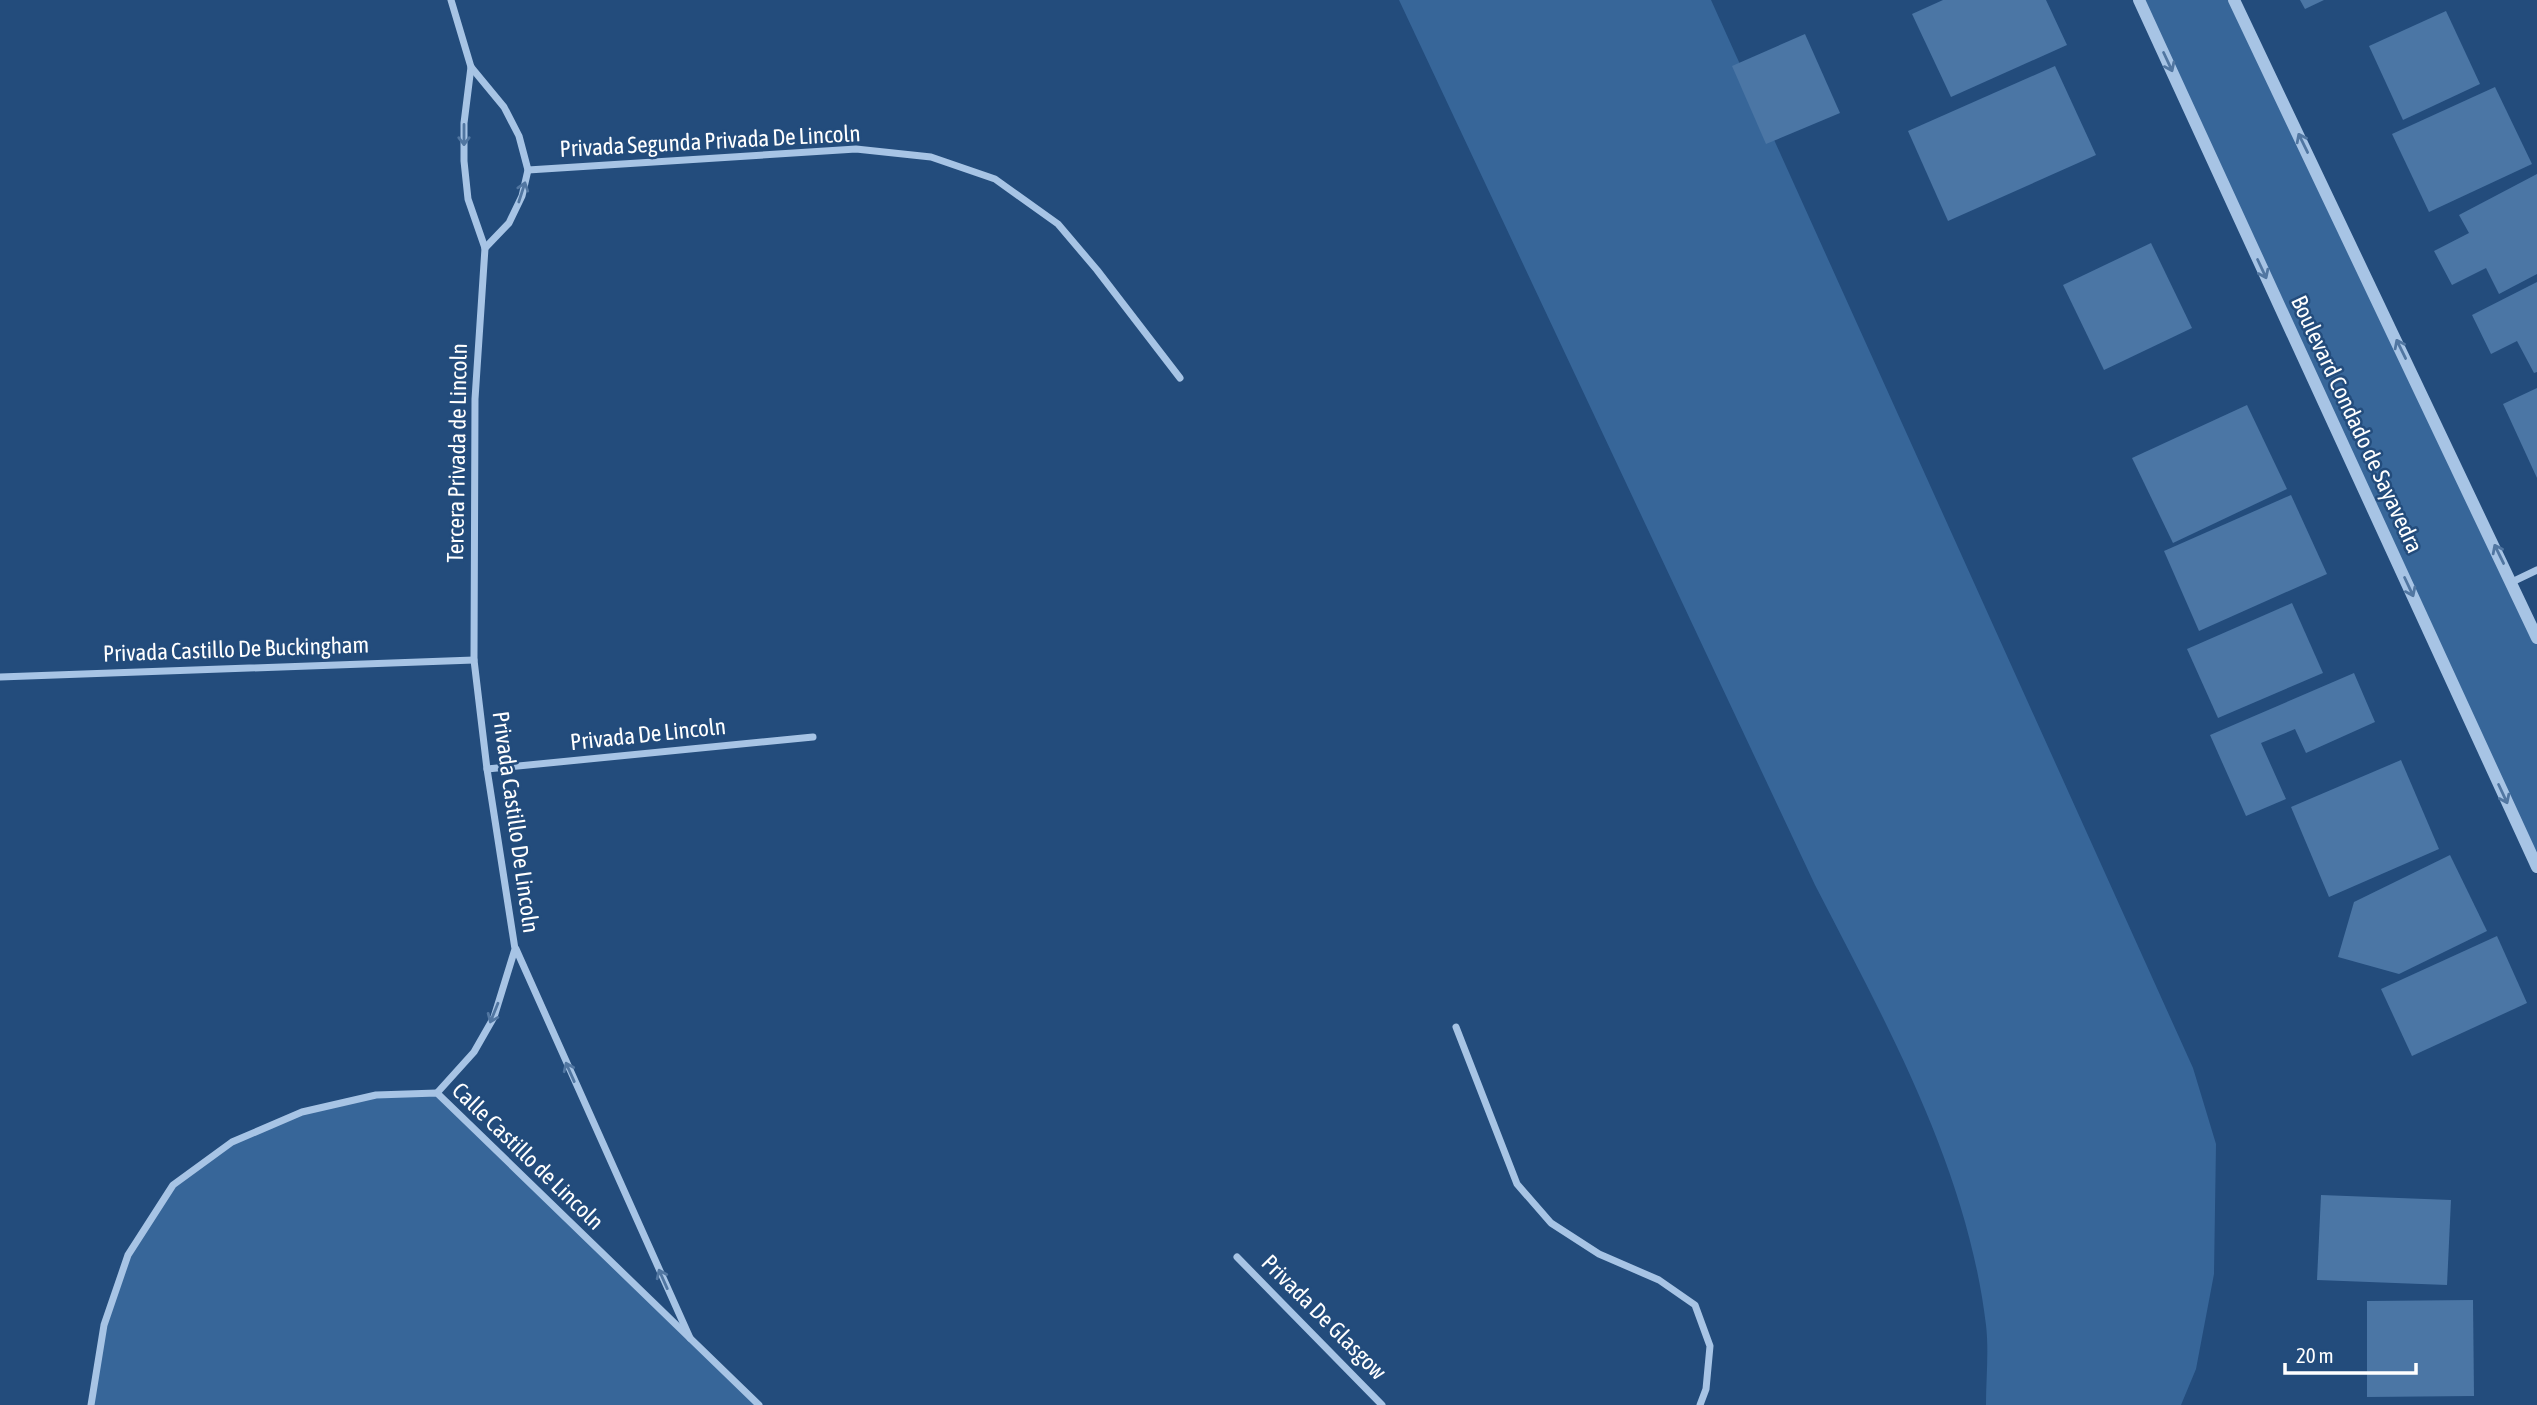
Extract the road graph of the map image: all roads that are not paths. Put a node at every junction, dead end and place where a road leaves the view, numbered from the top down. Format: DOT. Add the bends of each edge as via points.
graph roads {
  1 [pos="451,0"];
  2 [pos="2139,0"];
  3 [pos="2234,0"];
  4 [pos="471,67"];
  5 [pos="528,170"];
  6 [pos="485,248"];
  7 [pos="1180,378"];
  8 [pos="2537,569"];
  9 [pos="2512,582"];
  10 [pos="2537,639"];
  11 [pos="474,660"];
  12 [pos="0,677"];
  13 [pos="813,737"];
  14 [pos="487,769"];
  15 [pos="2537,867"];
  16 [pos="515,949"];
  17 [pos="1456,1027"];
  18 [pos="436,1093"];
  19 [pos="1237,1257"];
  20 [pos="691,1342"];
  21 [pos="91,1405"];
  22 [pos="759,1405"];
  23 [pos="1382,1405"];
  24 [pos="1700,1405"];
  1 -- 4 [label="street, Tercera Privada de Lincoln"];
  2 -- 15 [label="street, Boulevard Condado de Sayavedra, one-way"];
  9 -- 3 [label="street, one-way"];
  4 -- 5 [label="street, Tercera Privada de Lincoln" via="504,107 519,136"];
  4 -- 6 [label="street, Tercera Privada de Lincoln, one-way" via="464,161 468,199"];
  6 -- 5 [label="street, one-way" via="509,223"];
  5 -- 7 [label="street, Privada Segunda Privada De Lincoln" via="856,149 931,157 995,179 1058,224"];
  6 -- 11 [label="street, Tercera Privada de Lincoln" via="475,400"];
  8 -- 9 [label="street"];
  9 -- 10 [label="street"];
  11 -- 12 [label="street, Privada Castillo De Buckingham"];
  11 -- 14 [label="street, Privada Castillo De Lincoln"];
  13 -- 14 [label="street, Privada De Lincoln"];
  14 -- 16 [label="street, Privada Castillo De Lincoln"];
  16 -- 18 [label="street, Privada Castillo De Lincoln, one-way" via="494,1017 474,1052"];
  20 -- 16 [label="street, one-way"];
  17 -- 24 [label="street" via="1517,1184 1551,1223 1599,1254 1659,1280 1695,1305 1710,1346"];
  18 -- 20 [label="street, Calle Castillo de Lincoln"];
  18 -- 21 [label="street, Calle Castillo de Lincoln" via="376,1095 302,1112 232,1142 173,1185 128,1255 104,1325"];
  19 -- 23 [label="street, Privada De Glasgow"];
  20 -- 22 [label="street, Calle Castillo de Lincoln"];
}
